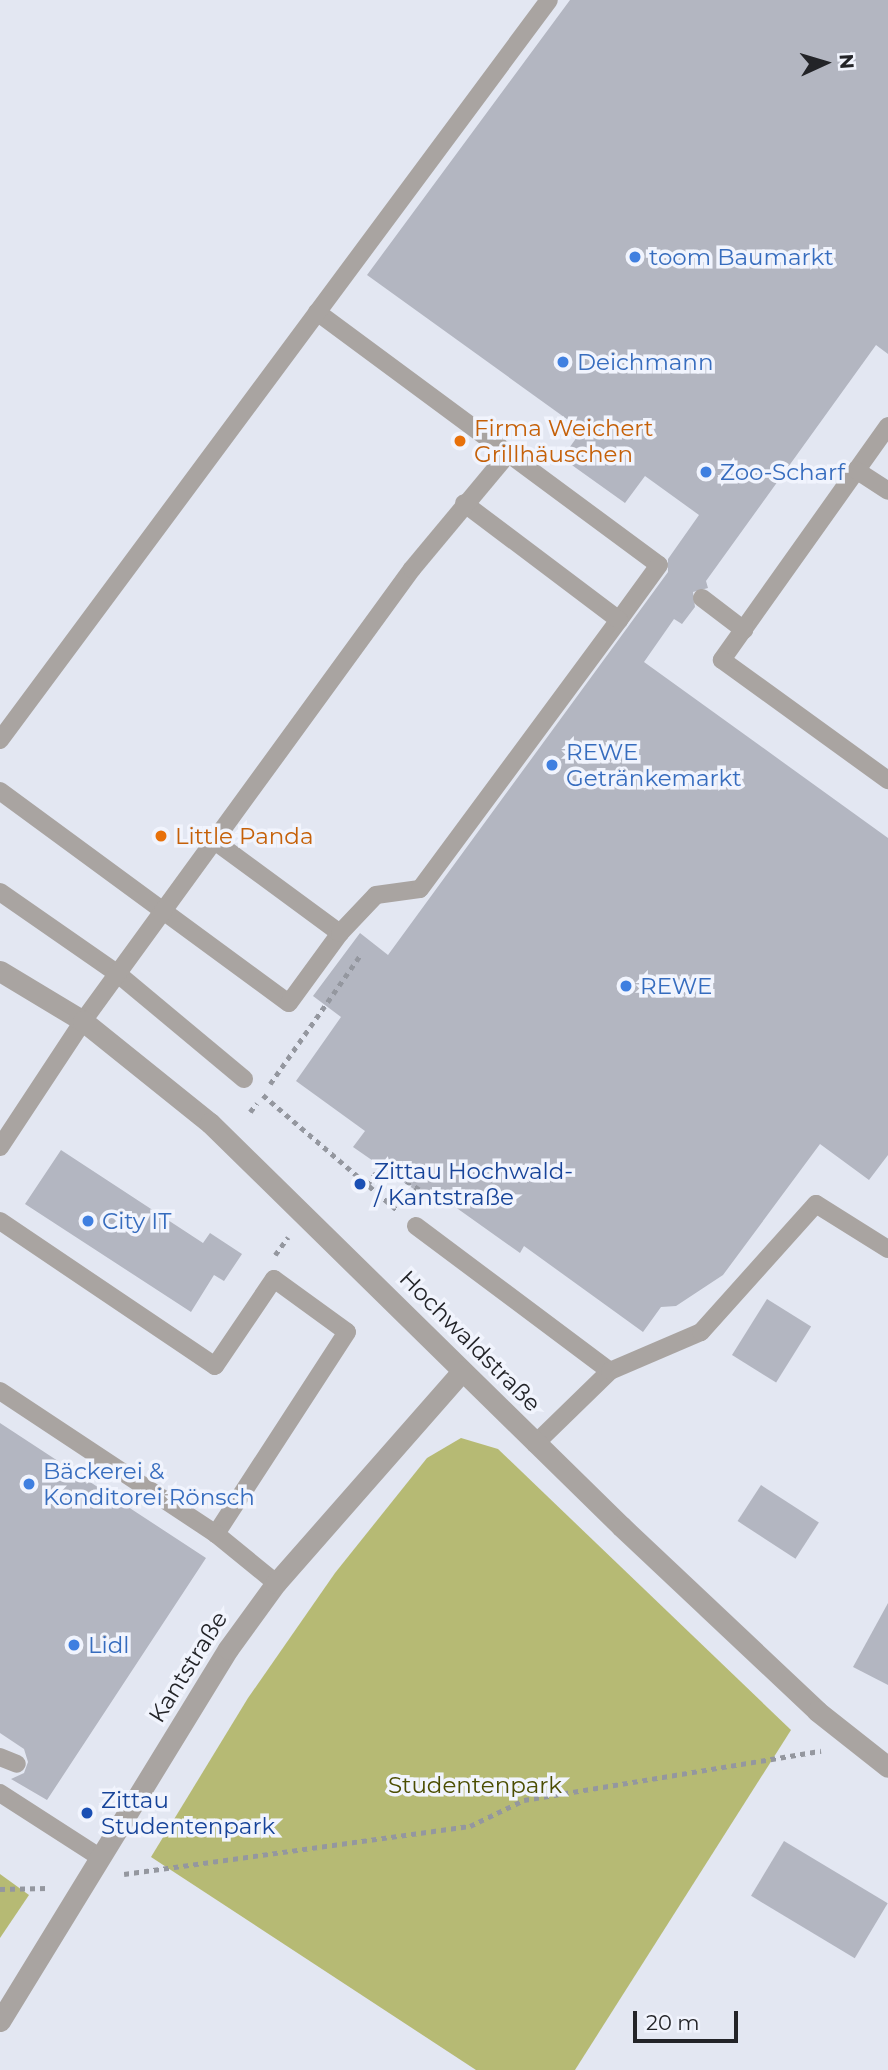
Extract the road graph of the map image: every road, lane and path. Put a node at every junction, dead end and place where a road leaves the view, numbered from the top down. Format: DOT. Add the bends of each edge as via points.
graph roads {
  1 [pos="549,0"];
  2 [pos="317,312"];
  3 [pos="888,426"];
  4 [pos="506,456"];
  5 [pos="856,470"];
  6 [pos="888,491"];
  7 [pos="464,503"];
  8 [pos="702,598"];
  9 [pos="619,620"];
  10 [pos="744,631"];
  11 [pos="0,740"];
  12 [pos="888,780"];
  13 [pos="0,791"];
  14 [pos="216,842"];
  15 [pos="0,892"];
  16 [pos="162,912"];
  17 [pos="340,933"];
  18 [pos="365,949"];
  19 [pos="0,971"];
  20 [pos="118,974"];
  21 [pos="83,1021"];
  22 [pos="244,1079"];
  23 [pos="263,1095"];
  24 [pos="250,1112"];
  25 [pos="0,1147"];
  26 [pos="367,1185"];
  27 [pos="436,1201"];
  28 [pos="0,1222"];
  29 [pos="416,1226"];
  30 [pos="888,1249"];
  31 [pos="462,1371"];
  32 [pos="610,1371"];
  33 [pos="0,1391"];
  34 [pos="535,1444"];
  35 [pos="216,1534"];
  36 [pos="276,1583"];
  37 [pos="863,1750"];
  38 [pos="0,1757"];
  39 [pos="17,1764"];
  40 [pos="888,1767"];
  41 [pos="0,1793"];
  42 [pos="102,1858"];
  43 [pos="117,1884"];
  44 [pos="0,1889"];
  45 [pos="73,1903"];
  46 [pos="0,2021"];
  1 -- 2 [label="lane"];
  2 -- 4 [label="lane"];
  2 -- 11 [label="lane"];
  3 -- 5 [label="lane"];
  4 -- 7 [label="lane"];
  4 -- 9 [label="lane" via="659,565"];
  5 -- 6 [label="lane"];
  5 -- 10 [label="lane"];
  7 -- 9 [label="lane"];
  7 -- 14 [label="lane"];
  8 -- 10 [label="lane"];
  9 -- 17 [label="lane" via="420,889 376,895"];
  10 -- 12 [label="lane" via="722,660"];
  13 -- 16 [label="lane"];
  14 -- 16 [label="lane"];
  14 -- 17 [label="lane"];
  15 -- 20 [label="lane"];
  16 -- 17 [label="lane" via="289,1003"];
  16 -- 20 [label="lane"];
  18 -- 23 [label="path"];
  19 -- 21 [label="street, Hochwaldstraße"];
  20 -- 21 [label="lane"];
  20 -- 22 [label="lane"];
  21 -- 25 [label="lane"];
  21 -- 31 [label="street, Hochwaldstraße" via="210,1123"];
  23 -- 24 [label="path"];
  23 -- 26 [label="path"];
  26 -- 27 [label="path" via="382,1164"];
  26 -- 29 [label="path"];
  28 -- 35 [label="lane" via="215,1366 274,1279 347,1332"];
  29 -- 32 [label="lane"];
  30 -- 32 [label="lane" via="816,1204 701,1332"];
  31 -- 34 [label="street, Hochwaldstraße"];
  31 -- 36 [label="street, Kantstraße"];
  32 -- 34 [label="lane"];
  33 -- 35 [label="lane"];
  34 -- 37 [label="street, Hochwaldstraße"];
  35 -- 36 [label="lane"];
  36 -- 42 [label="street, Kantstraße"];
  37 -- 40 [label="street, Hochwaldstraße"];
  37 -- 43 [label="path" via="821,1751 524,1800 470,1826 141,1869 125,1872"];
  38 -- 39 [label="lane"];
  41 -- 42 [label="lane"];
  42 -- 45 [label="street, Kantstraße"];
  44 -- 45 [label="path" via="47,1887"];
  45 -- 46 [label="street, Kantstraße"];
}
